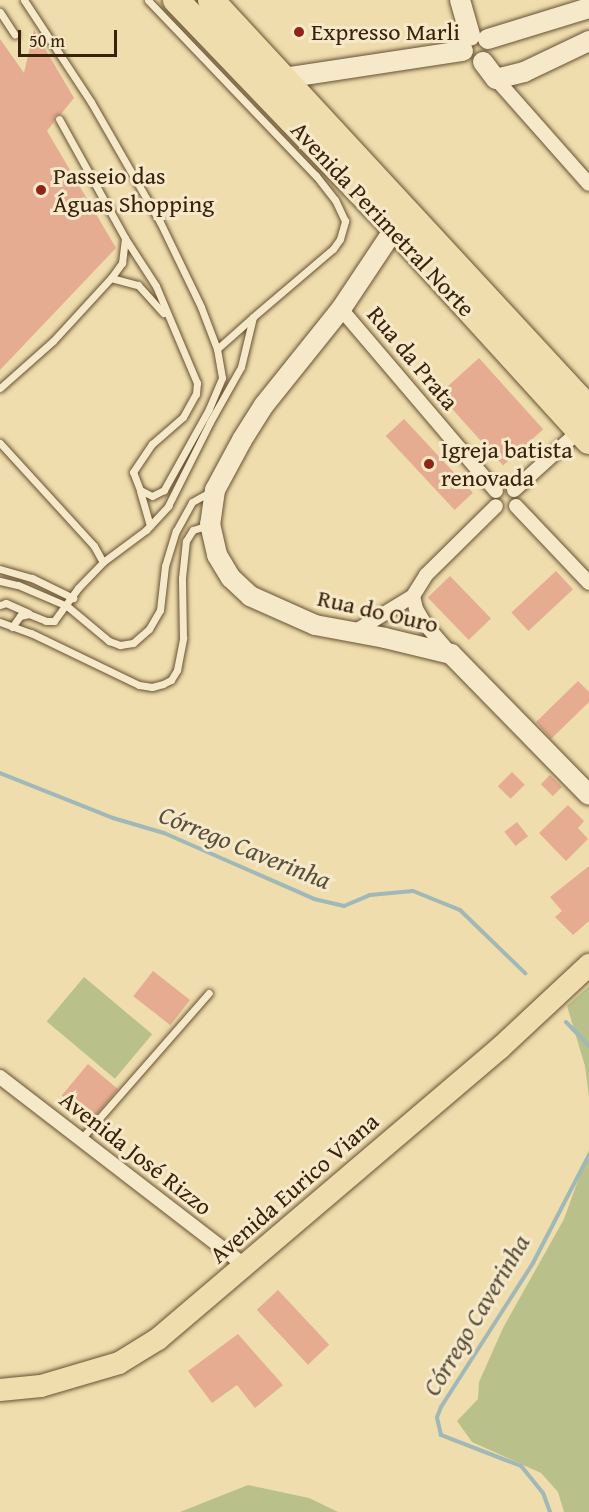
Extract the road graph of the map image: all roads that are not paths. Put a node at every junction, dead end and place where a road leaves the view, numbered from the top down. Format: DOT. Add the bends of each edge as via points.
graph roads {
  1 [pos="24,0"];
  2 [pos="148,0"];
  3 [pos="176,0"];
  4 [pos="211,0"];
  5 [pos="460,0"];
  6 [pos="589,8"];
  7 [pos="0,12"];
  8 [pos="15,35"];
  9 [pos="589,41"];
  10 [pos="474,42"];
  11 [pos="284,78"];
  12 [pos="496,79"];
  13 [pos="263,92"];
  14 [pos="59,118"];
  15 [pos="589,184"];
  16 [pos="395,228"];
  17 [pos="125,238"];
  18 [pos="111,278"];
  19 [pos="341,309"];
  20 [pos="253,317"];
  21 [pos="168,319"];
  22 [pos="217,349"];
  23 [pos="222,378"];
  24 [pos="234,382"];
  25 [pos="0,388"];
  26 [pos="586,427"];
  27 [pos="0,443"];
  28 [pos="140,490"];
  29 [pos="215,490"];
  30 [pos="514,490"];
  31 [pos="496,491"];
  32 [pos="496,506"];
  33 [pos="516,506"];
  34 [pos="210,524"];
  35 [pos="150,526"];
  36 [pos="103,562"];
  37 [pos="0,569"];
  38 [pos="0,581"];
  39 [pos="589,583"];
  40 [pos="413,596"];
  41 [pos="73,598"];
  42 [pos="0,605"];
  43 [pos="67,606"];
  44 [pos="29,614"];
  45 [pos="0,622"];
  46 [pos="12,627"];
  47 [pos="351,634"];
  48 [pos="451,654"];
  49 [pos="589,795"];
  50 [pos="589,965"];
  51 [pos="209,993"];
  52 [pos="0,1077"];
  53 [pos="81,1139"];
  54 [pos="244,1265"];
  55 [pos="0,1390"];
  1 -- 22 [label="lane" via="92,102 160,222"];
  2 -- 20 [label="lane" via="316,176 345,221 333,249"];
  3 -- 13 [label="highway, Avenida Perimetral Norte"];
  4 -- 11 [label="highway, Avenida Perimetral Norte"];
  5 -- 10 [label="street"];
  6 -- 10 [label="street"];
  7 -- 8 [label="lane"];
  9 -- 12 [label="street" via="524,72"];
  10 -- 11 [label="street"];
  10 -- 12 [label="street" via="491,52 483,62"];
  11 -- 13 [label="street"];
  11 -- 26 [label="highway, Avenida Perimetral Norte"];
  12 -- 15 [label="street"];
  13 -- 16 [label="highway, Avenida Perimetral Norte"];
  14 -- 17 [label="lane"];
  16 -- 19 [label="street, Rua do Ouro"];
  16 -- 26 [label="highway, Avenida Perimetral Norte"];
  17 -- 18 [label="lane" via="122,263"];
  17 -- 21 [label="lane" via="156,286"];
  18 -- 21 [label="lane" via="138,285"];
  18 -- 25 [label="lane" via="53,341"];
  19 -- 29 [label="street, Rua do Ouro" via="264,405"];
  19 -- 31 [label="street, Rua da Prata"];
  20 -- 22 [label="lane"];
  20 -- 24 [label="lane"];
  21 -- 28 [label="lane" via="191,363 196,394 183,417 152,444 137,464 133,472"];
  22 -- 23 [label="lane"];
  23 -- 24 [label="lane"];
  23 -- 28 [label="lane" via="164,490 152,496"];
  24 -- 35 [label="lane" via="168,506"];
  26 -- 30 [label="street"];
  27 -- 36 [label="lane" via="88,539"];
  28 -- 35 [label="lane"];
  29 -- 34 [label="street, Rua do Ouro"];
  29 -- 43 [label="lane" via="192,502 176,531 165,566 160,610 149,629 133,643 120,645 109,641"];
  30 -- 31 [label="street" via="503,487"];
  30 -- 33 [label="street"];
  31 -- 32 [label="street"];
  32 -- 33 [label="street" via="506,512"];
  32 -- 40 [label="street" via="426,575"];
  33 -- 39 [label="street"];
  34 -- 46 [label="lane" via="194,531 186,541 183,638 177,670 171,680 152,687 140,685"];
  34 -- 47 [label="street, Rua do Ouro" via="217,555 231,578 250,596 315,626"];
  35 -- 36 [label="lane"];
  36 -- 41 [label="lane"];
  37 -- 41 [label="lane" via="32,578"];
  38 -- 43 [label="lane"];
  40 -- 47 [label="street"];
  40 -- 48 [label="street" via="425,624"];
  41 -- 43 [label="lane"];
  42 -- 44 [label="lane" via="6,603"];
  43 -- 44 [label="lane" via="54,621"];
  44 -- 46 [label="lane" via="20,615"];
  45 -- 46 [label="lane"];
  47 -- 48 [label="street, Rua do Ouro"];
  48 -- 49 [label="street, Rua do Ouro"];
  50 -- 54 [label="main road, Avenida Eurico Viana" via="500,1048"];
  51 -- 53 [label="lane"];
  52 -- 53 [label="street, Avenida José Rizzo"];
  53 -- 54 [label="street, Avenida José Rizzo"];
  54 -- 55 [label="main road, Avenida Eurico Viana" via="158,1339 119,1363 41,1386"];
}
